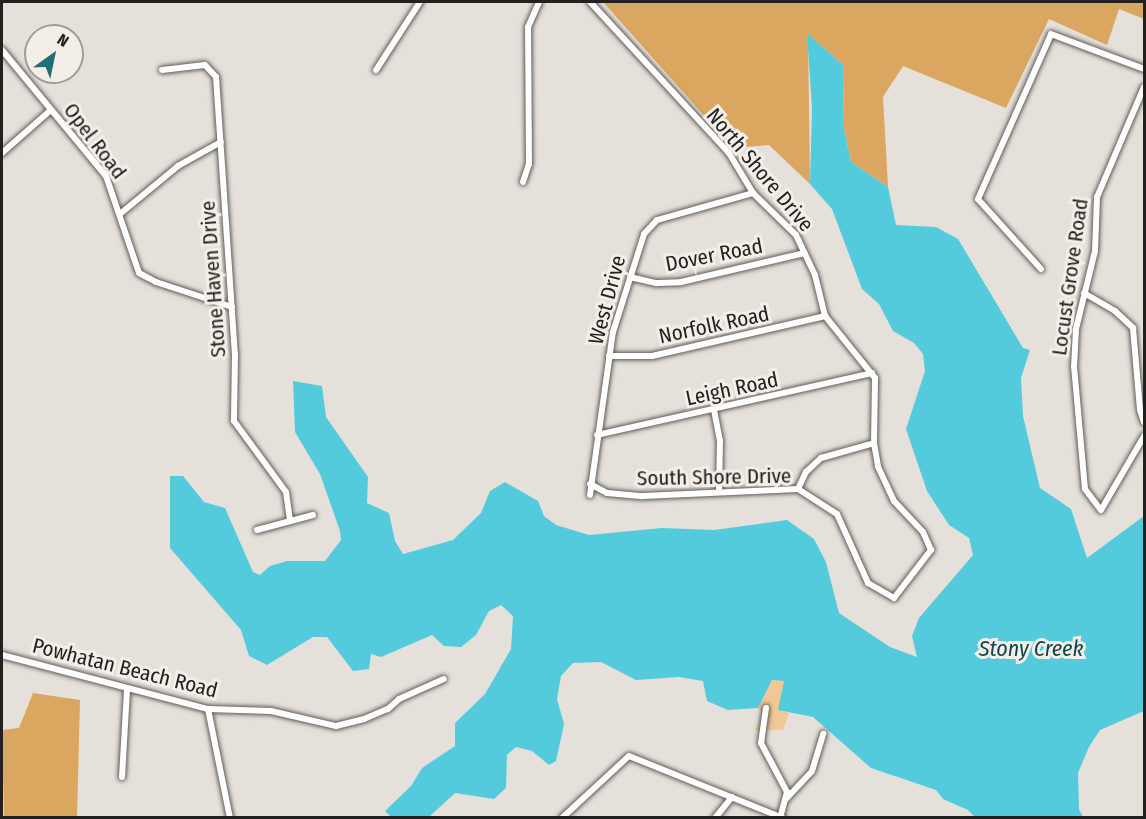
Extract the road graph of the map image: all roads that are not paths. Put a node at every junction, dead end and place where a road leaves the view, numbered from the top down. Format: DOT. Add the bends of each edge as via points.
graph roads {
  1 [pos="420,2"];
  2 [pos="538,2"];
  3 [pos="590,2"];
  4 [pos="2,50"];
  5 [pos="1144,69"];
  6 [pos="162,70"];
  7 [pos="376,70"];
  8 [pos="1144,87"];
  9 [pos="51,110"];
  10 [pos="221,141"];
  11 [pos="2,153"];
  12 [pos="523,183"];
  13 [pos="753,193"];
  14 [pos="120,214"];
  15 [pos="805,253"];
  16 [pos="1041,269"];
  17 [pos="630,277"];
  18 [pos="1084,293"];
  19 [pos="232,307"];
  20 [pos="825,316"];
  21 [pos="609,356"];
  22 [pos="872,373"];
  23 [pos="714,410"];
  24 [pos="1144,422"];
  25 [pos="597,435"];
  26 [pos="1144,436"];
  27 [pos="874,443"];
  28 [pos="590,484"];
  29 [pos="798,489"];
  30 [pos="719,491"];
  31 [pos="590,495"];
  32 [pos="313,515"];
  33 [pos="290,521"];
  34 [pos="257,530"];
  35 [pos="2,655"];
  36 [pos="444,679"];
  37 [pos="127,691"];
  38 [pos="766,708"];
  39 [pos="208,709"];
  40 [pos="823,734"];
  41 [pos="122,777"];
  42 [pos="732,797"];
  43 [pos="786,800"];
  44 [pos="781,817"];
  45 [pos="230,818"];
  46 [pos="562,818"];
  47 [pos="715,818"];
  1 -- 7 [label="street"];
  2 -- 12 [label="street" via="528,27 529,168"];
  3 -- 13 [label="street, North Shore Drive" via="729,153"];
  4 -- 9 [label="street, Opel Road"];
  5 -- 16 [label="street" via="1051,34 978,199"];
  6 -- 10 [label="street, Stone Haven Drive" via="201,65 213,69"];
  8 -- 18 [label="street, Locust Grove Road" via="1096,197 1095,251"];
  9 -- 11 [label="street"];
  9 -- 14 [label="street, Opel Road" via="106,176"];
  10 -- 14 [label="street" via="178,166"];
  10 -- 19 [label="street, Stone Haven Drive"];
  13 -- 15 [label="street, North Shore Drive" via="796,235"];
  13 -- 17 [label="street, West Drive" via="653,222 644,234"];
  14 -- 19 [label="street, Opel Road" via="134,263 142,276"];
  15 -- 17 [label="street, Dover Road" via="681,282 657,283"];
  15 -- 20 [label="street, North Shore Drive"];
  17 -- 21 [label="street, West Drive"];
  18 -- 24 [label="street" via="1133,328 1137,390"];
  18 -- 26 [label="street, Locust Grove Road" via="1076,329 1077,403 1086,465 1085,489 1101,510"];
  19 -- 33 [label="street, Stone Haven Drive" via="234,425 286,492"];
  20 -- 21 [label="street, Norfolk Road" via="652,356"];
  20 -- 22 [label="street, North Shore Drive"];
  21 -- 25 [label="street, West Drive"];
  22 -- 23 [label="street, Leigh Road"];
  22 -- 27 [label="street" via="877,388"];
  23 -- 25 [label="street, Leigh Road"];
  23 -- 30 [label="street" via="720,441"];
  25 -- 28 [label="street, West Drive"];
  27 -- 29 [label="street" via="821,458 806,472"];
  27 -- 29 [label="street, South Shore Drive" via="888,491 930,546 926,559 894,598 868,583 841,519"];
  28 -- 30 [label="street, South Shore Drive" via="603,492 628,495"];
  28 -- 31 [label="street, West Drive"];
  29 -- 30 [label="street, South Shore Drive"];
  32 -- 33 [label="street"];
  33 -- 34 [label="street"];
  35 -- 37 [label="street, Powhatan Beach Road"];
  36 -- 39 [label="street, Powhatan Beach Road" via="399,699 388,709 336,726 271,711"];
  37 -- 39 [label="street, Powhatan Beach Road"];
  37 -- 41 [label="street"];
  38 -- 43 [label="street" via="761,743 785,786"];
  39 -- 45 [label="street"];
  40 -- 43 [label="street" via="812,771"];
  42 -- 44 [label="street"];
  42 -- 46 [label="street" via="625,757"];
  42 -- 47 [label="street"];
  43 -- 44 [label="street"];
}
